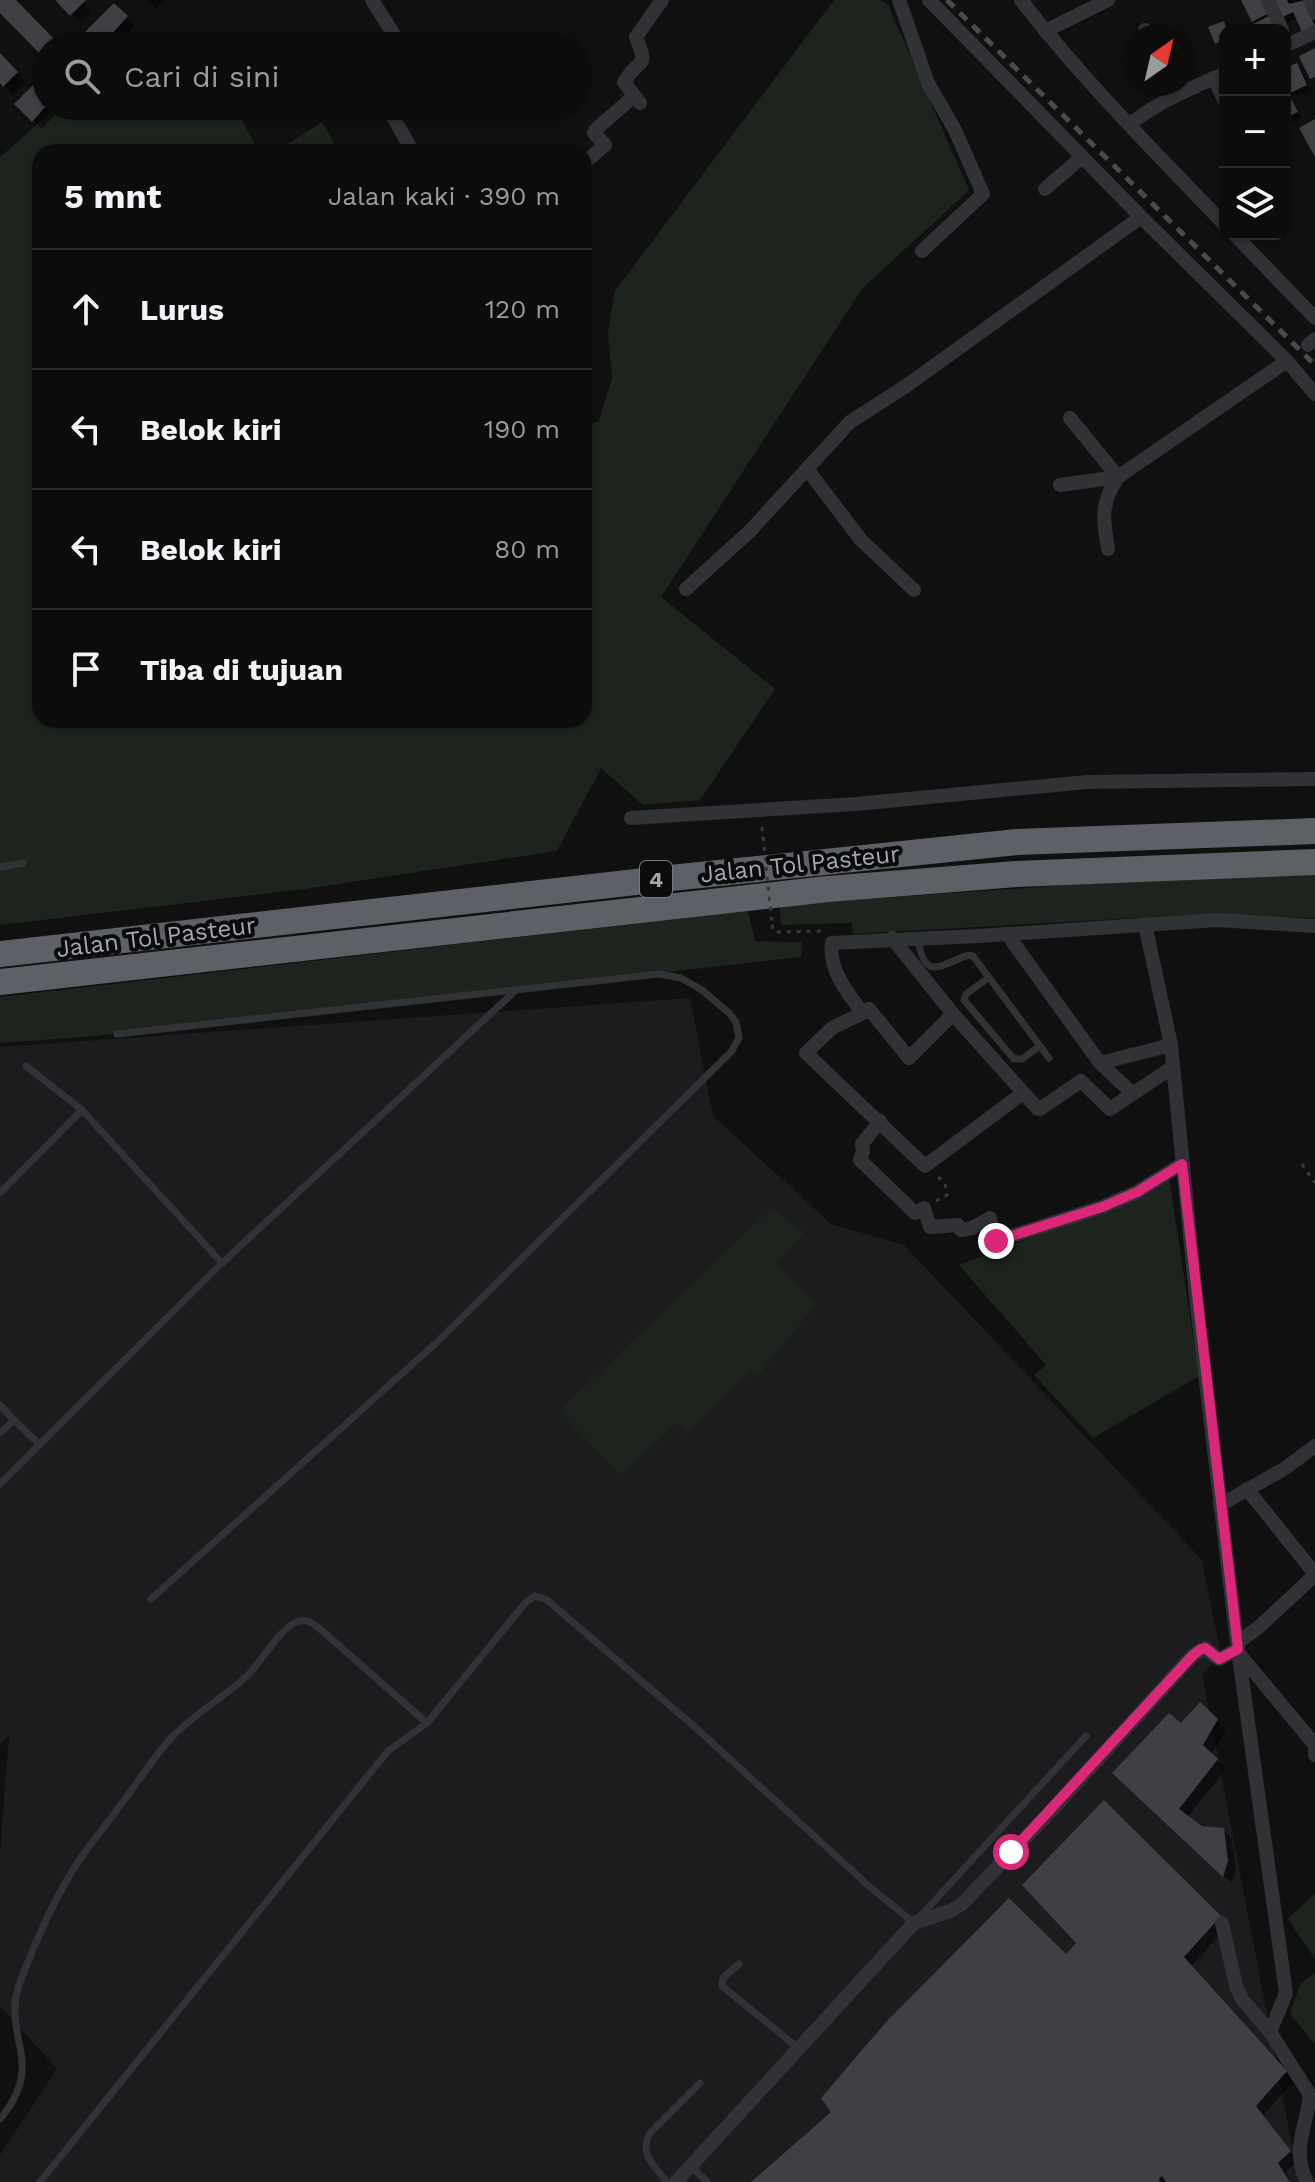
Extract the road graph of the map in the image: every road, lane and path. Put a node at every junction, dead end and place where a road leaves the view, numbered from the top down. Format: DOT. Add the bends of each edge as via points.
graph roads {
  1 [pos="372,0"];
  2 [pos="899,0"];
  3 [pos="929,0"];
  4 [pos="1021,0"];
  5 [pos="1108,0"];
  6 [pos="1268,0"];
  7 [pos="1310,0"];
  8 [pos="655,3"];
  9 [pos="1315,13"];
  10 [pos="1279,24"];
  11 [pos="1045,31"];
  12 [pos="392,32"];
  13 [pos="1315,33"];
  14 [pos="1291,41"];
  15 [pos="1219,76"];
  16 [pos="1195,83"];
  17 [pos="1164,96"];
  18 [pos="395,120"];
  19 [pos="1129,125"];
  20 [pos="408,144"];
  21 [pos="592,156"];
  22 [pos="1082,157"];
  23 [pos="1045,189"];
  24 [pos="1141,217"];
  25 [pos="1219,219"];
  26 [pos="1240,240"];
  27 [pos="922,251"];
  28 [pos="1315,318"];
  29 [pos="1287,361"];
  30 [pos="1315,394"];
  31 [pos="1070,418"];
  32 [pos="807,469"];
  33 [pos="1118,477"];
  34 [pos="1060,485"];
  35 [pos="1108,549"];
  36 [pos="686,589"];
  37 [pos="914,590"];
  38 [pos="1315,779"];
  39 [pos="631,818"];
  40 [pos="762,827"];
  41 [pos="1315,831"];
  42 [pos="1315,862"];
  43 [pos="23,863"];
  44 [pos="0,867"];
  45 [pos="1145,924"];
  46 [pos="1315,926"];
  47 [pos="1007,934"];
  48 [pos="892,938"];
  49 [pos="918,938"];
  50 [pos="848,940"];
  51 [pos="0,954"];
  52 [pos="988,978"];
  53 [pos="0,982"];
  54 [pos="515,991"];
  55 [pos="863,1013"];
  56 [pos="953,1014"];
  57 [pos="117,1034"];
  58 [pos="1171,1045"];
  59 [pos="1040,1046"];
  60 [pos="1049,1058"];
  61 [pos="1100,1063"];
  62 [pos="26,1066"];
  63 [pos="1173,1067"];
  64 [pos="1023,1093"];
  65 [pos="1132,1093"];
  66 [pos="82,1110"];
  67 [pos="880,1121"];
  68 [pos="1182,1164"];
  69 [pos="1302,1164"];
  70 [pos="925,1166"];
  71 [pos="1315,1183"];
  72 [pos="0,1193"];
  73 [pos="924,1208"];
  74 [pos="222,1263"];
  75 [pos="0,1405"];
  76 [pos="14,1420"];
  77 [pos="0,1433"];
  78 [pos="40,1445"];
  79 [pos="1315,1446"];
  80 [pos="0,1484"];
  81 [pos="1247,1489"];
  82 [pos="1220,1505"];
  83 [pos="1315,1574"];
  84 [pos="151,1599"];
  85 [pos="1238,1649"];
  86 [pos="427,1723"];
  87 [pos="1086,1736"];
  88 [pos="1315,1755"];
  89 [pos="914,1923"];
  90 [pos="1222,1923"];
  91 [pos="739,1964"];
  92 [pos="1270,2032"];
  93 [pos="799,2049"];
  94 [pos="700,2083"];
  95 [pos="0,2119"];
  96 [pos="691,2166"];
  97 [pos="40,2182"];
  98 [pos="667,2182"];
  99 [pos="676,2182"];
  100 [pos="707,2182"];
  101 [pos="1307,2182"];
  1 -- 12 [label="street"];
  2 -- 27 [label="street" via="928,83 983,194"];
  3 -- 22 [label="street"];
  4 -- 11 [label="street"];
  5 -- 11 [label="street"];
  6 -- 10 [label="street"];
  7 -- 9 [label="street"];
  8 -- 21 [label="street" via="636,37 643,59 624,82 637,100 595,130 605,145"];
  11 -- 19 [label="street"];
  13 -- 14 [label="street"];
  15 -- 16 [label="street"];
  17 -- 19 [label="street"];
  18 -- 20 [label="street"];
  19 -- 25 [label="street"];
  22 -- 23 [label="street"];
  22 -- 24 [label="street"];
  24 -- 29 [label="street"];
  24 -- 32 [label="street" via="850,422"];
  26 -- 28 [label="street"];
  29 -- 30 [label="street"];
  29 -- 33 [label="street"];
  31 -- 33 [label="street"];
  32 -- 36 [label="street"];
  32 -- 37 [label="street" via="861,540"];
  33 -- 34 [label="street"];
  33 -- 35 [label="street" via="1102,514"];
  38 -- 39 [label="street" via="1087,782"];
  40 -- 50 [label="path, bridge" via="774,932 847,931"];
  41 -- 51 [label="highway, Jalan Tol Pasteur / 4" via="1017,842"];
  42 -- 53 [label="highway, Jalan Tol Pasteur / 4" via="1016,874 828,889"];
  43 -- 44 [label="lane"];
  45 -- 46 [label="street" via="1217,920"];
  45 -- 47 [label="street"];
  45 -- 58 [label="street"];
  47 -- 49 [label="street"];
  47 -- 61 [label="street"];
  48 -- 49 [label="street"];
  48 -- 50 [label="street"];
  48 -- 56 [label="street"];
  49 -- 52 [label="lane" via="927,966 970,954"];
  50 -- 55 [label="street" via="832,943 830,955 847,993"];
  52 -- 59 [label="lane"];
  52 -- 59 [label="lane" via="964,1000 1014,1059"];
  54 -- 57 [label="lane"];
  54 -- 74 [label="lane"];
  54 -- 84 [label="lane" via="659,974 681,978 729,1013 739,1038 689,1096 436,1343"];
  55 -- 56 [label="street" via="869,1009 909,1058"];
  55 -- 67 [label="street" via="832,1028 806,1053"];
  56 -- 64 [label="street"];
  58 -- 61 [label="street"];
  58 -- 63 [label="street"];
  59 -- 60 [label="lane"];
  61 -- 65 [label="street"];
  62 -- 66 [label="lane"];
  63 -- 65 [label="street"];
  63 -- 68 [label="street"];
  64 -- 65 [label="street" via="1040,1109 1079,1082 1110,1109"];
  64 -- 70 [label="street"];
  66 -- 72 [label="lane"];
  66 -- 74 [label="lane"];
  67 -- 70 [label="street"];
  67 -- 73 [label="street" via="862,1144 860,1160 915,1213"];
  68 -- 73 [label="street" via="1125,1197 996,1241 990,1218 961,1230 958,1225 930,1227"];
  68 -- 82 [label="street"];
  69 -- 71 [label="path"];
  70 -- 73 [label="path" via="945,1183 947,1195"];
  74 -- 78 [label="lane"];
  75 -- 76 [label="lane"];
  76 -- 77 [label="lane"];
  76 -- 78 [label="lane"];
  78 -- 80 [label="lane"];
  79 -- 81 [label="street"];
  81 -- 82 [label="street"];
  81 -- 83 [label="street"];
  82 -- 85 [label="street"];
  83 -- 85 [label="street"];
  85 -- 88 [label="street" via="1315,1745"];
  85 -- 89 [label="street" via="1219,1659 1205,1648 1193,1655 962,1904"];
  85 -- 92 [label="street" via="1286,1993"];
  86 -- 89 [label="lane" via="526,1602 535,1596 547,1600"];
  86 -- 95 [label="lane" via="309,1621 287,1628 242,1680 171,1738 78,1862 44,1923 19,1985 14,2006 23,2078"];
  86 -- 97 [label="lane" via="388,1751"];
  87 -- 89 [label="lane"];
  89 -- 93 [label="street"];
  90 -- 92 [label="street" via="1236,1986"];
  91 -- 93 [label="lane" via="723,1978 722,1986"];
  92 -- 101 [label="street" via="1310,2095 1298,2145"];
  93 -- 96 [label="street"];
  94 -- 98 [label="lane" via="644,2145"];
  96 -- 99 [label="street"];
  96 -- 100 [label="lane"];
}
